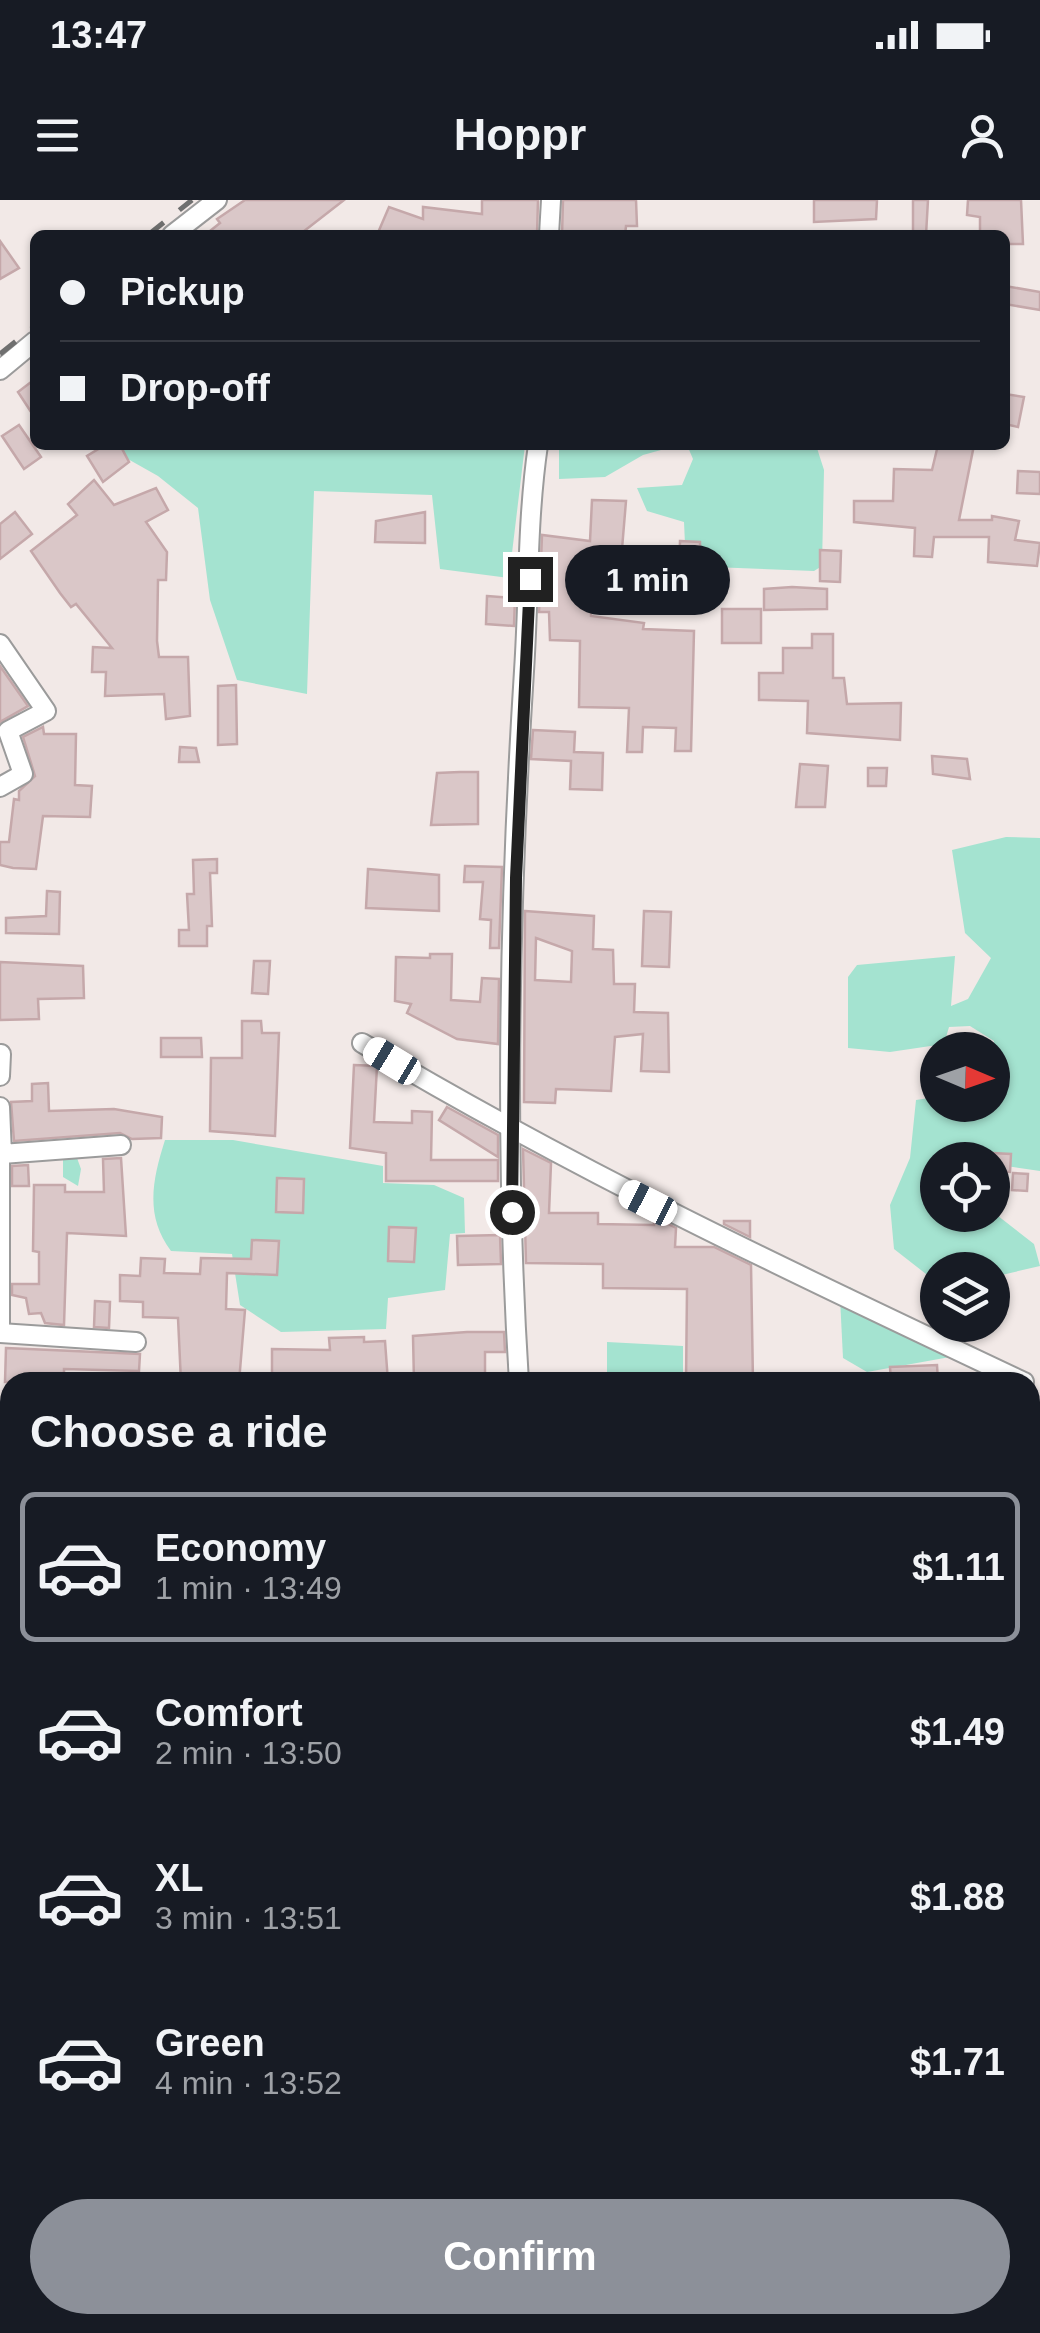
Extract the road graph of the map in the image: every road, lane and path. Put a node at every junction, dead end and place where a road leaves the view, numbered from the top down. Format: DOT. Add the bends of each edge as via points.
graph roads {
  1 [pos="216,200"];
  2 [pos="552,200"];
  3 [pos="178,230"];
  4 [pos="549,230"];
  5 [pos="30,345"];
  6 [pos="0,370"];
  7 [pos="538,450"];
  8 [pos="0,644"];
  9 [pos="0,787"];
  10 [pos="362,1043"];
  11 [pos="1,1054"];
  12 [pos="0,1076"];
  13 [pos="0,1108"];
  14 [pos="512,1132"];
  15 [pos="121,1145"];
  16 [pos="1,1154"];
  17 [pos="0,1333"];
  18 [pos="136,1342"];
  19 [pos="518,1372"];
  20 [pos="1002,1372"];
  1 -- 3 [label="street"];
  2 -- 4 [label="street"];
  5 -- 6 [label="street"];
  7 -- 14 [label="street" via="519,760"];
  8 -- 9 [label="street" via="46,711 8,731 23,774"];
  10 -- 14 [label="street"];
  11 -- 12 [label="street"];
  13 -- 16 [label="street"];
  14 -- 19 [label="street"];
  14 -- 20 [label="street"];
  15 -- 16 [label="street"];
  16 -- 17 [label="street"];
  17 -- 18 [label="street"];
}
